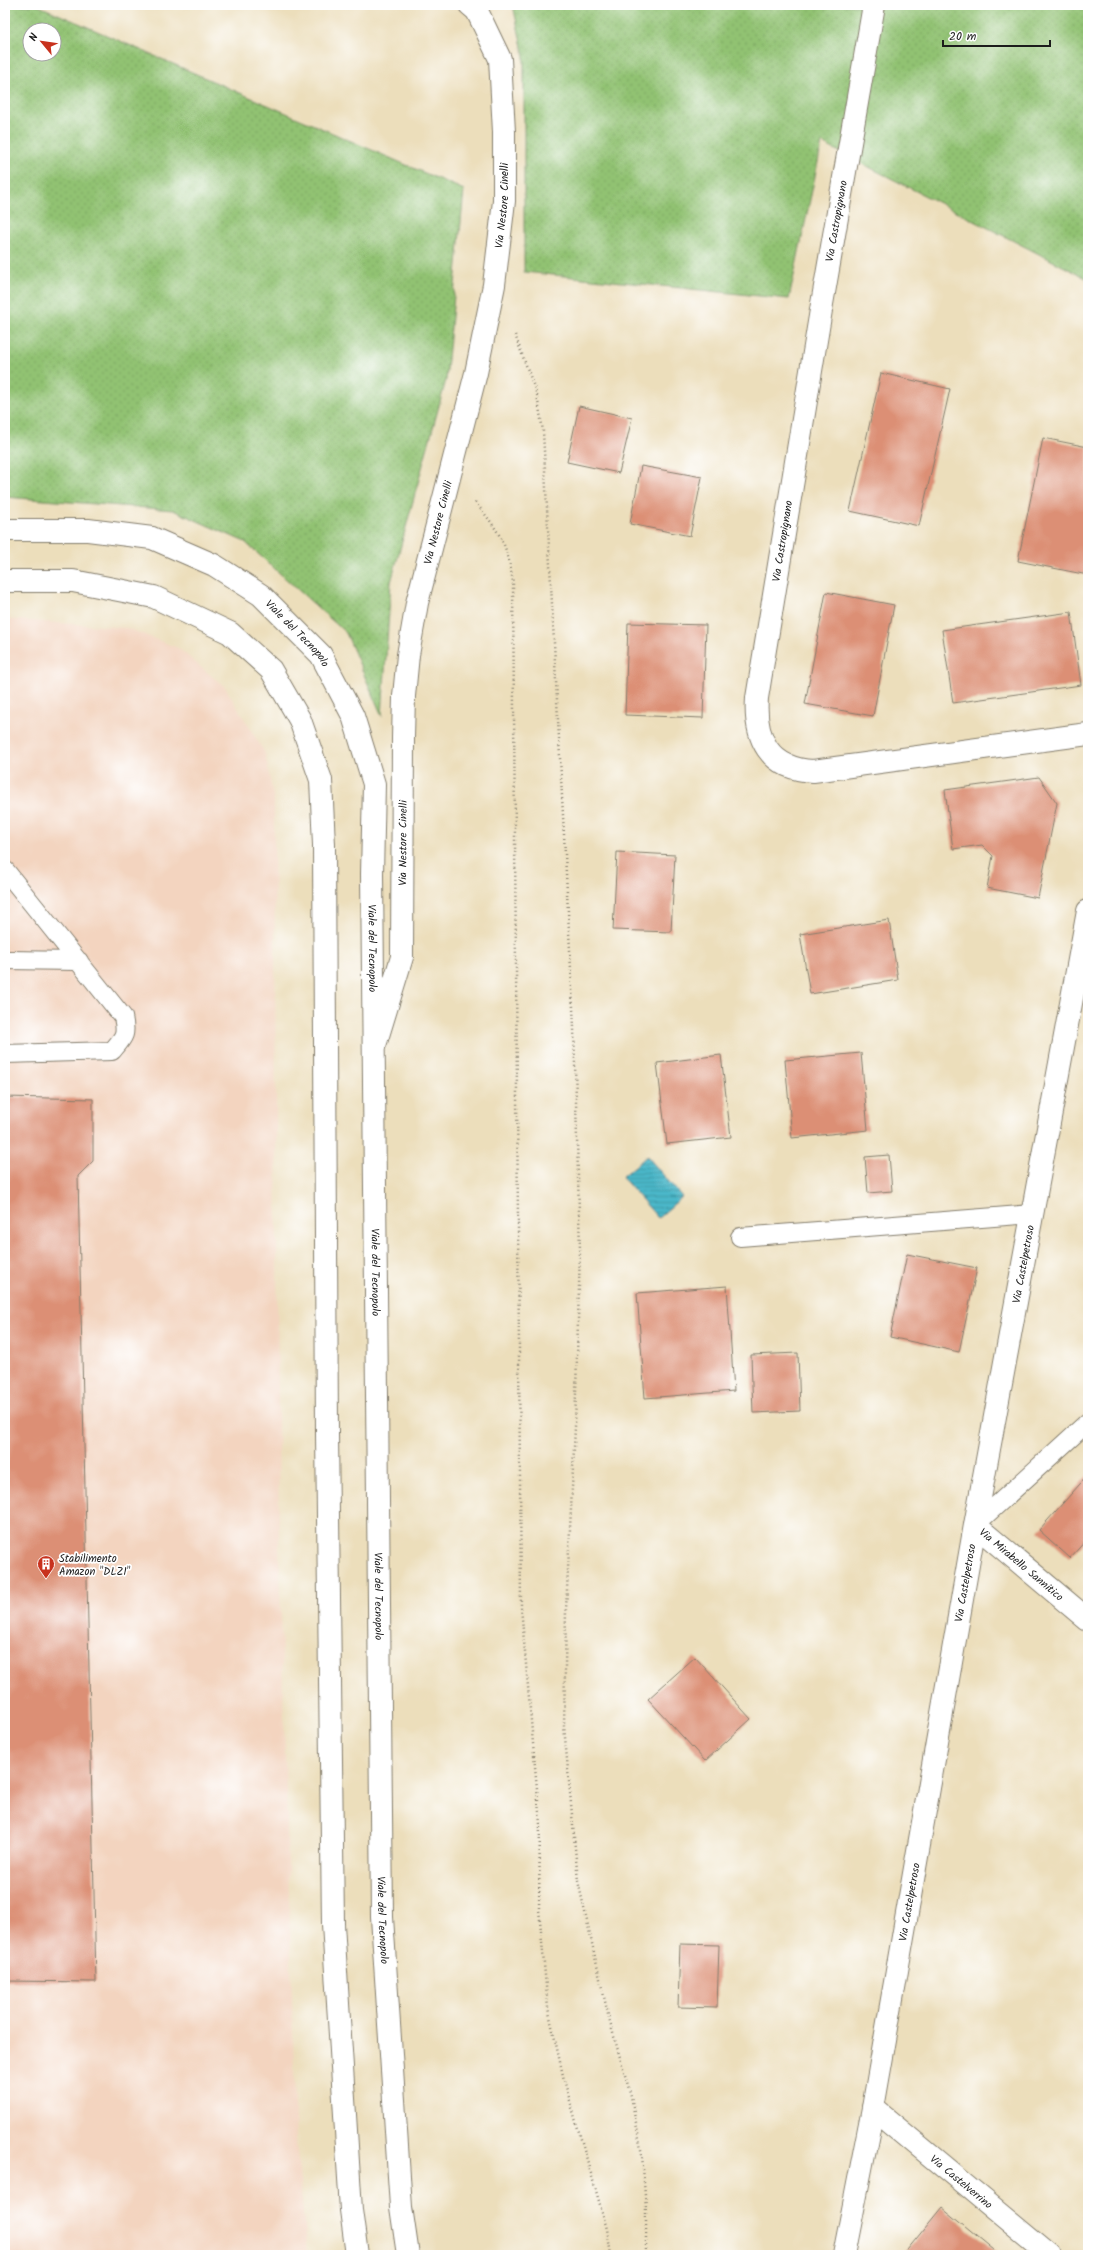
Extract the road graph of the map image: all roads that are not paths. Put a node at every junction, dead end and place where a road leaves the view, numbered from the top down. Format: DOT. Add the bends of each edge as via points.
graph roads {
  1 [pos="470,5"];
  2 [pos="874,5"];
  3 [pos="5,530"];
  4 [pos="5,581"];
  5 [pos="1088,734"];
  6 [pos="8,877"];
  7 [pos="1088,910"];
  8 [pos="5,960"];
  9 [pos="79,961"];
  10 [pos="374,1047"];
  11 [pos="5,1054"];
  12 [pos="1032,1214"];
  13 [pos="740,1237"];
  14 [pos="1088,1422"];
  15 [pos="975,1525"];
  16 [pos="1088,1620"];
  17 [pos="873,2108"];
  18 [pos="357,2255"];
  19 [pos="408,2255"];
  20 [pos="844,2255"];
  21 [pos="1050,2255"];
  1 -- 10 [label="street, Via Nestore Cinelli" via="477,11 500,59 504,201 494,285 476,373 417,603 408,655 403,738 402,957"];
  2 -- 5 [label="street, Via Castropignano" via="756,698 757,728 765,746 780,761 797,769 813,771"];
  3 -- 10 [label="street, Viale del Tecnopolo" via="88,530 152,538 214,565 261,595 321,655 353,716 374,784"];
  4 -- 18 [label="street" via="73,581 154,596 230,633 271,670 300,720 321,780 324,845 333,1924 351,2210"];
  6 -- 9 [label="lane"];
  7 -- 12 [label="street, Via Castelpetroso"];
  8 -- 9 [label="lane"];
  9 -- 11 [label="lane" via="123,1017 124,1037 112,1050"];
  10 -- 19 [label="street, Viale del Tecnopolo" via="382,1917 401,2207"];
  12 -- 13 [label="lane"];
  12 -- 15 [label="street, Via Castelpetroso"];
  14 -- 15 [label="lane"];
  15 -- 16 [label="street, Via Mirabello Sannitico"];
  15 -- 17 [label="street, Via Castelpetroso"];
  17 -- 20 [label="street, Via Castelpetroso"];
  17 -- 21 [label="street, Via Castelverrino"];
}
